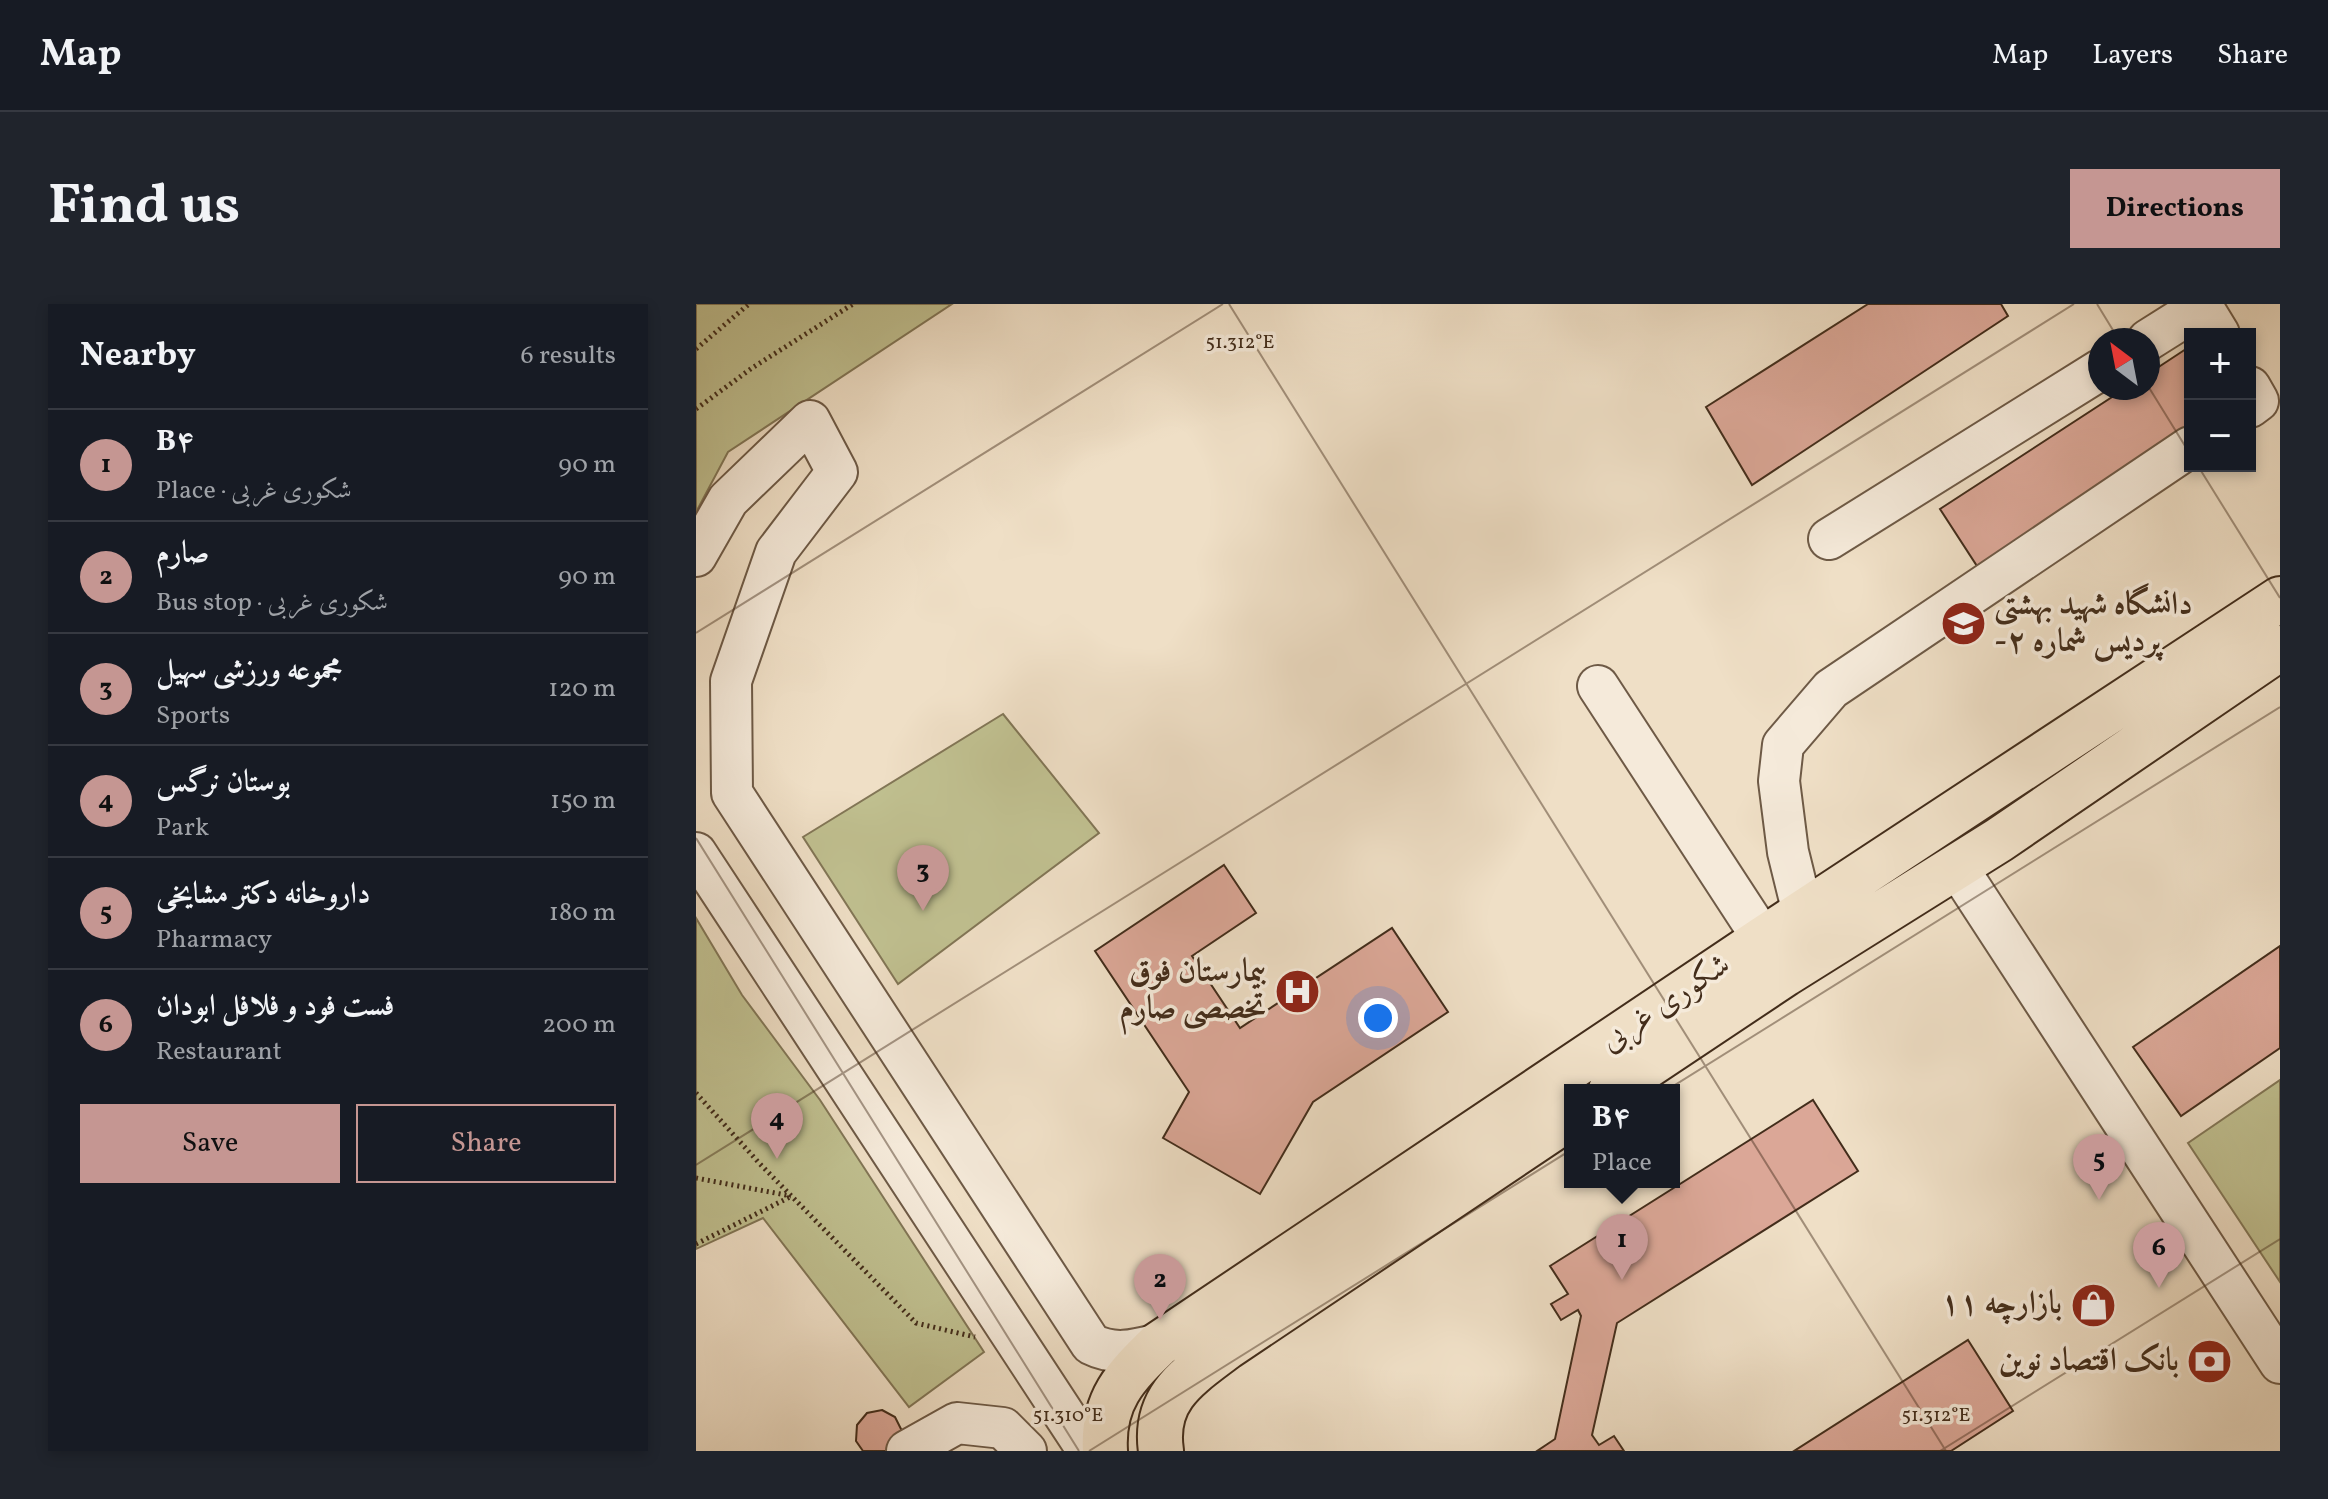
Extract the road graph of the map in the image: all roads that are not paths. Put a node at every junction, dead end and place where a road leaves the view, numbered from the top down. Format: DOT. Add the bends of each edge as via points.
graph roads {
  1 [pos="2215,328"];
  2 [pos="2160,332"];
  3 [pos="2088,377"];
  4 [pos="2184,451"];
  5 [pos="1829,539"];
  6 [pos="696,556"];
  7 [pos="2280,599"];
  8 [pos="2280,648"];
  9 [pos="1598,686"];
  10 [pos="696,853"];
  11 [pos="1957,867"];
  12 [pos="1803,913"];
  13 [pos="1774,956"];
  14 [pos="1571,1084"];
  15 [pos="1618,1084"];
  16 [pos="1564,1088"];
  17 [pos="1564,1121"];
  18 [pos="1159,1344"];
  19 [pos="2280,1363"];
  20 [pos="907,1451"];
  21 [pos="1026,1451"];
  22 [pos="1088,1451"];
  23 [pos="1105,1451"];
  24 [pos="1161,1451"];
  1 -- 2 [label="street" via="2202,306"];
  3 -- 5 [label="street"];
  4 -- 12 [label="street" via="1831,689 1783,745 1779,781"];
  6 -- 18 [label="street" via="728,500 810,421 837,472 776,552 731,681 732,793 1086,1338 1105,1352"];
  7 -- 12 [label="main road, شکوری غربی"];
  8 -- 11 [label="main road, شکوری غربی"];
  9 -- 13 [label="street"];
  10 -- 22 [label="street"];
  11 -- 13 [label="main road, شکوری غربی"];
  11 -- 19 [label="street"];
  12 -- 13 [label="main road, شکوری غربی"];
  13 -- 14 [label="main road, شکوری غربی"];
  13 -- 15 [label="main road, شکوری غربی"];
  16 -- 18 [label="main road, شکوری غربی"];
  17 -- 24 [label="main road" via="1182,1381 1164,1407"];
  18 -- 23 [label="main road, شکوری غربی" via="1127,1375 1108,1408"];
  20 -- 21 [label="street" via="957,1423 1003,1428"];
}
